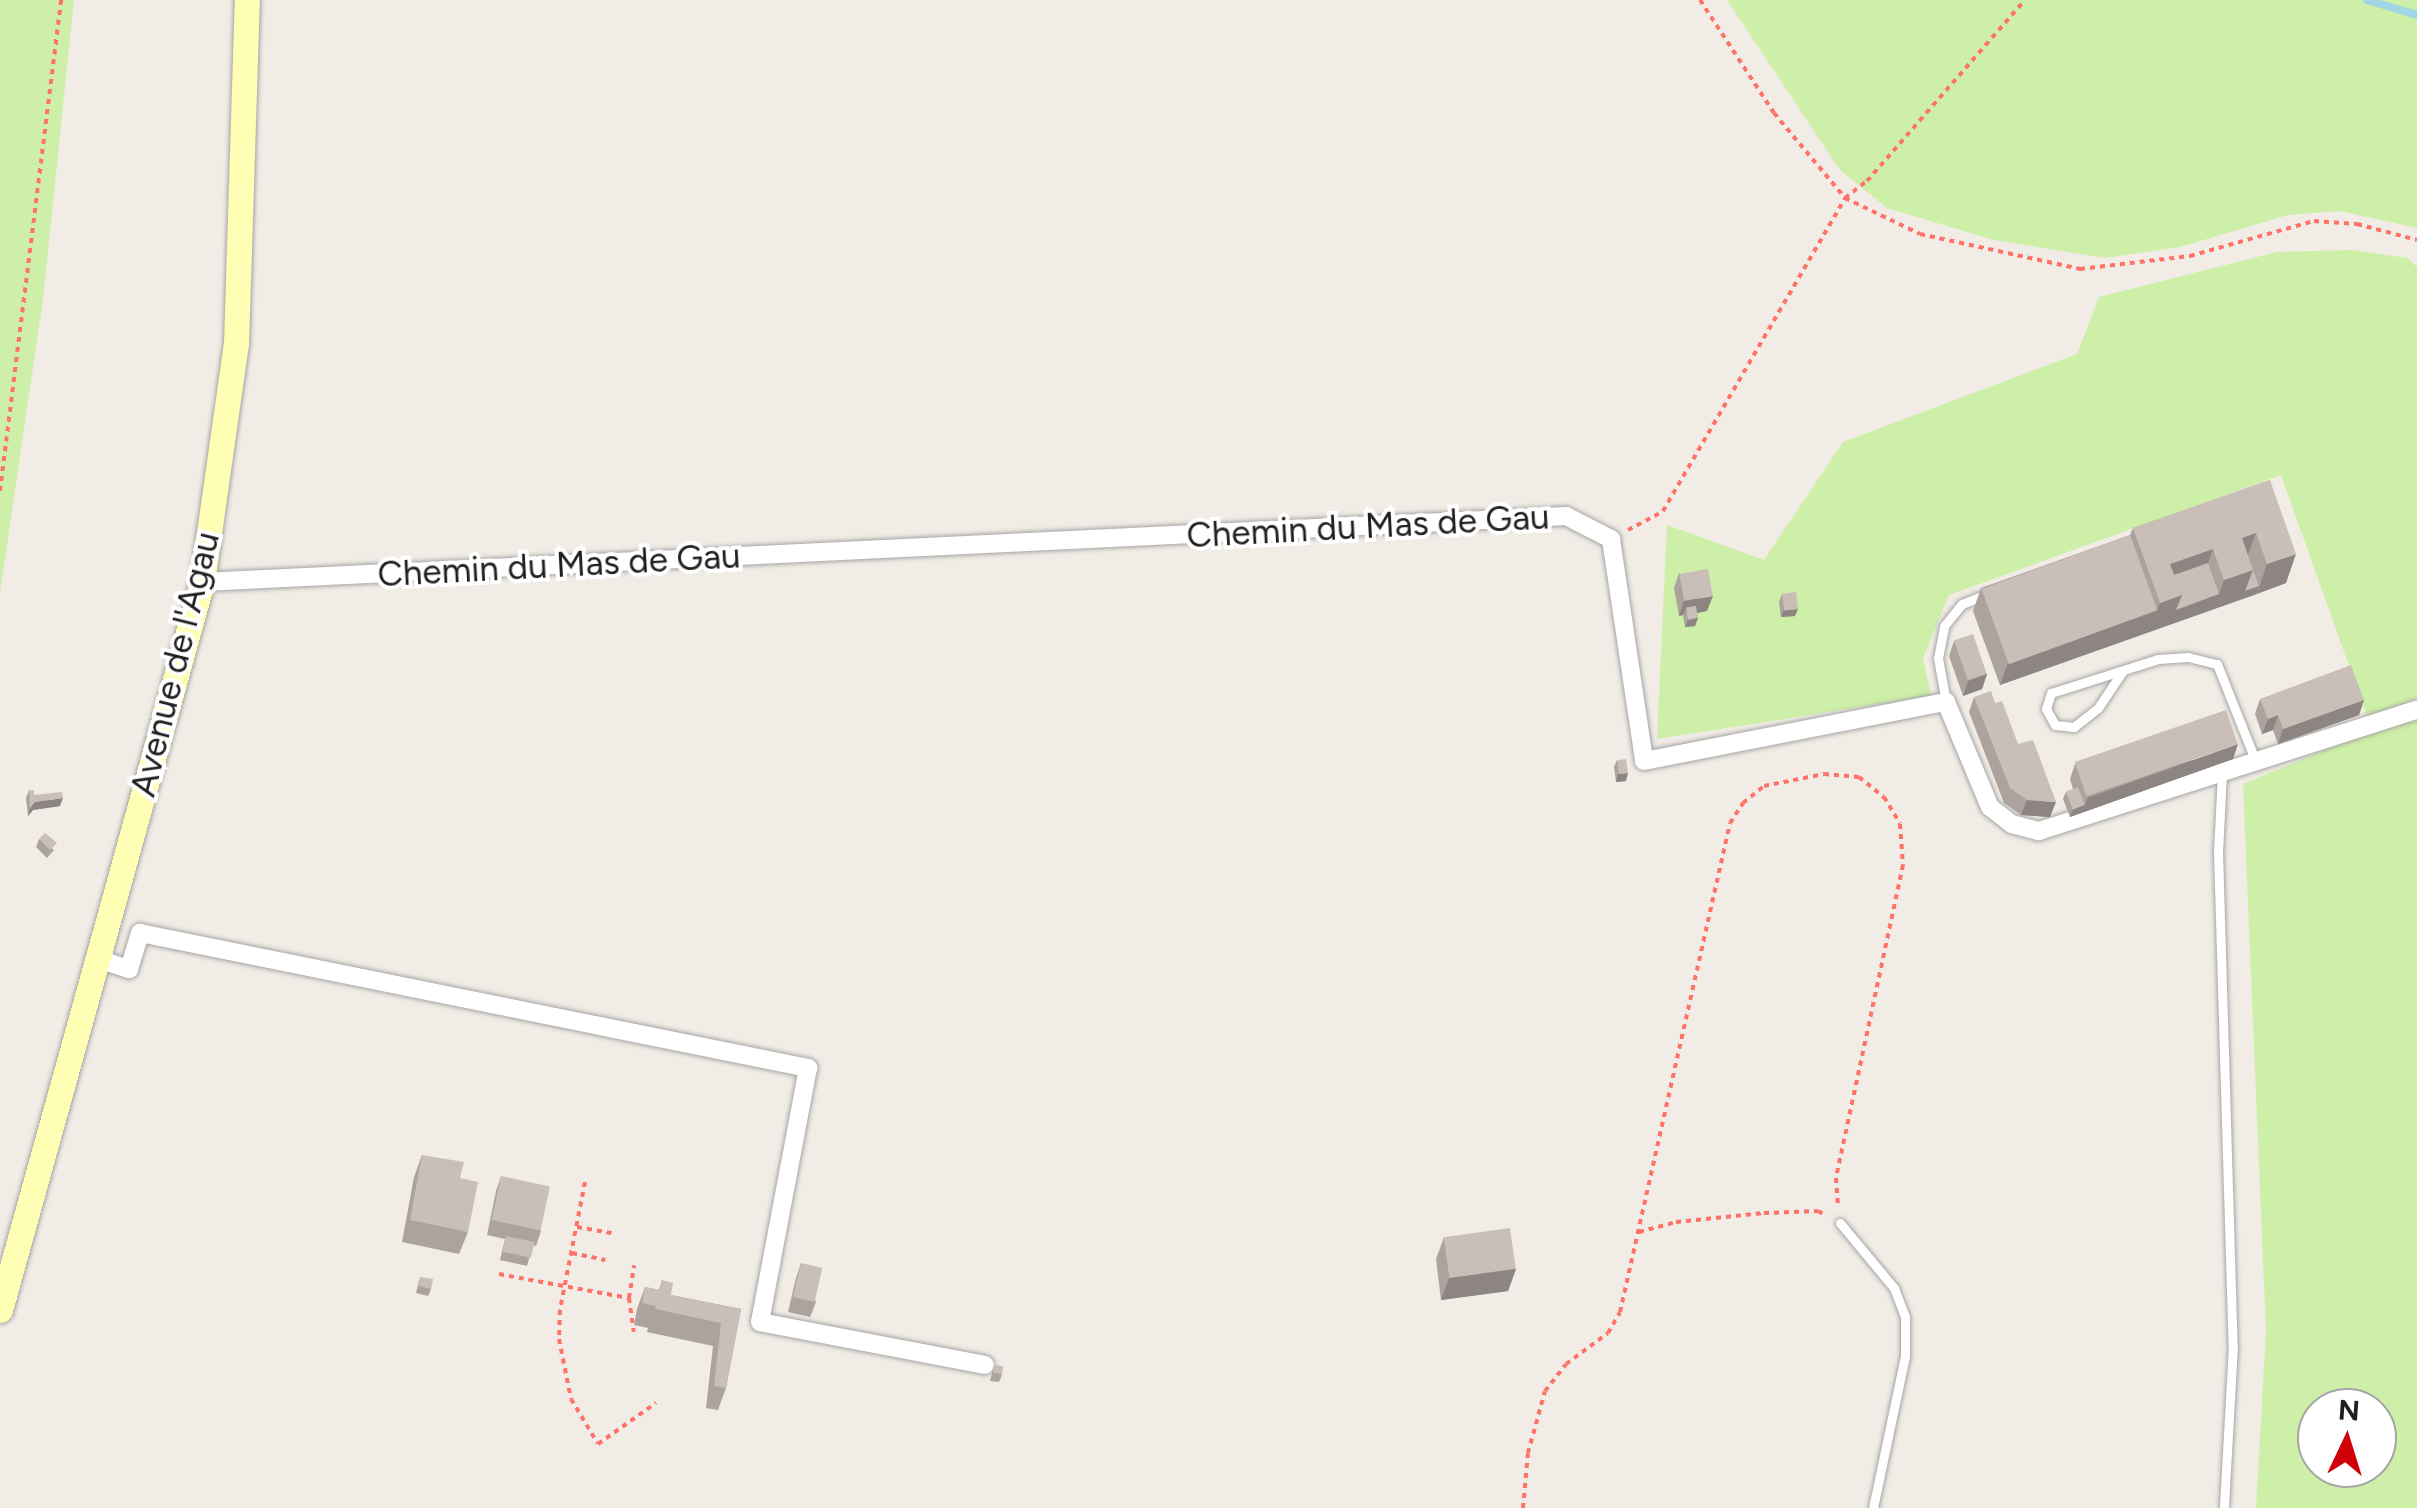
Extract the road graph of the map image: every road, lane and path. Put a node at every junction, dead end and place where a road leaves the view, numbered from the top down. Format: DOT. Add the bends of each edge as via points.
graph roads {
  1 [pos="62,0"];
  2 [pos="247,0"];
  3 [pos="1700,0"];
  4 [pos="2024,0"];
  5 [pos="1844,198"];
  6 [pos="2417,240"];
  7 [pos="0,491"];
  8 [pos="1610,539"];
  9 [pos="202,582"];
  10 [pos="1996,590"];
  11 [pos="2122,672"];
  12 [pos="1946,702"];
  13 [pos="2417,710"];
  14 [pos="2256,762"];
  15 [pos="2222,773"];
  16 [pos="98,959"];
  17 [pos="586,1182"];
  18 [pos="1840,1223"];
  19 [pos="576,1226"];
  20 [pos="612,1233"];
  21 [pos="1637,1233"];
  22 [pos="572,1254"];
  23 [pos="606,1260"];
  24 [pos="634,1265"];
  25 [pos="499,1274"];
  26 [pos="565,1286"];
  27 [pos="628,1298"];
  28 [pos="0,1310"];
  29 [pos="634,1332"];
  30 [pos="986,1365"];
  31 [pos="656,1402"];
  32 [pos="1523,1508"];
  33 [pos="1873,1508"];
  34 [pos="2224,1508"];
  1 -- 7 [label="path"];
  2 -- 9 [label="street, Avenue de l'Agau" via="236,344"];
  3 -- 5 [label="path" via="1774,113"];
  4 -- 5 [label="path" via="1867,182"];
  5 -- 6 [label="path" via="1920,234 2080,269 2190,256 2314,221"];
  5 -- 8 [label="path" via="1663,511"];
  8 -- 9 [label="street, Chemin du Mas de Gau" via="1566,516"];
  8 -- 12 [label="street" via="1644,761"];
  9 -- 16 [label="street, Avenue de l'Agau"];
  10 -- 12 [label="lane" via="1962,604 1944,626 1938,658"];
  11 -- 11 [label="lane" via="2050,693 2046,708 2056,726 2074,728 2098,708"];
  11 -- 14 [label="lane" via="2188,656 2217,664"];
  12 -- 15 [label="street" via="1990,807 2012,824 2039,831"];
  13 -- 14 [label="street"];
  14 -- 15 [label="street"];
  15 -- 34 [label="lane" via="2218,852 2234,1345"];
  16 -- 28 [label="street, Avenue de l'Agau"];
  16 -- 30 [label="street" via="129,968 140,932 808,1068 760,1322"];
  17 -- 19 [label="path"];
  18 -- 21 [label="path" via="1818,1211 1764,1213"];
  18 -- 21 [label="path" via="1836,1178 1903,865 1900,824 1884,798 1860,777 1824,774 1764,786 1730,823"];
  18 -- 33 [label="lane" via="1894,1288 1905,1318 1905,1356"];
  19 -- 20 [label="path"];
  19 -- 22 [label="path"];
  21 -- 32 [label="path" via="1620,1312 1608,1334 1566,1364 1545,1390 1528,1453"];
  22 -- 23 [label="path"];
  22 -- 26 [label="path"];
  24 -- 27 [label="path"];
  25 -- 26 [label="path"];
  26 -- 27 [label="path"];
  26 -- 31 [label="path" via="563,1369 570,1398 598,1444"];
  27 -- 29 [label="path"];
}
